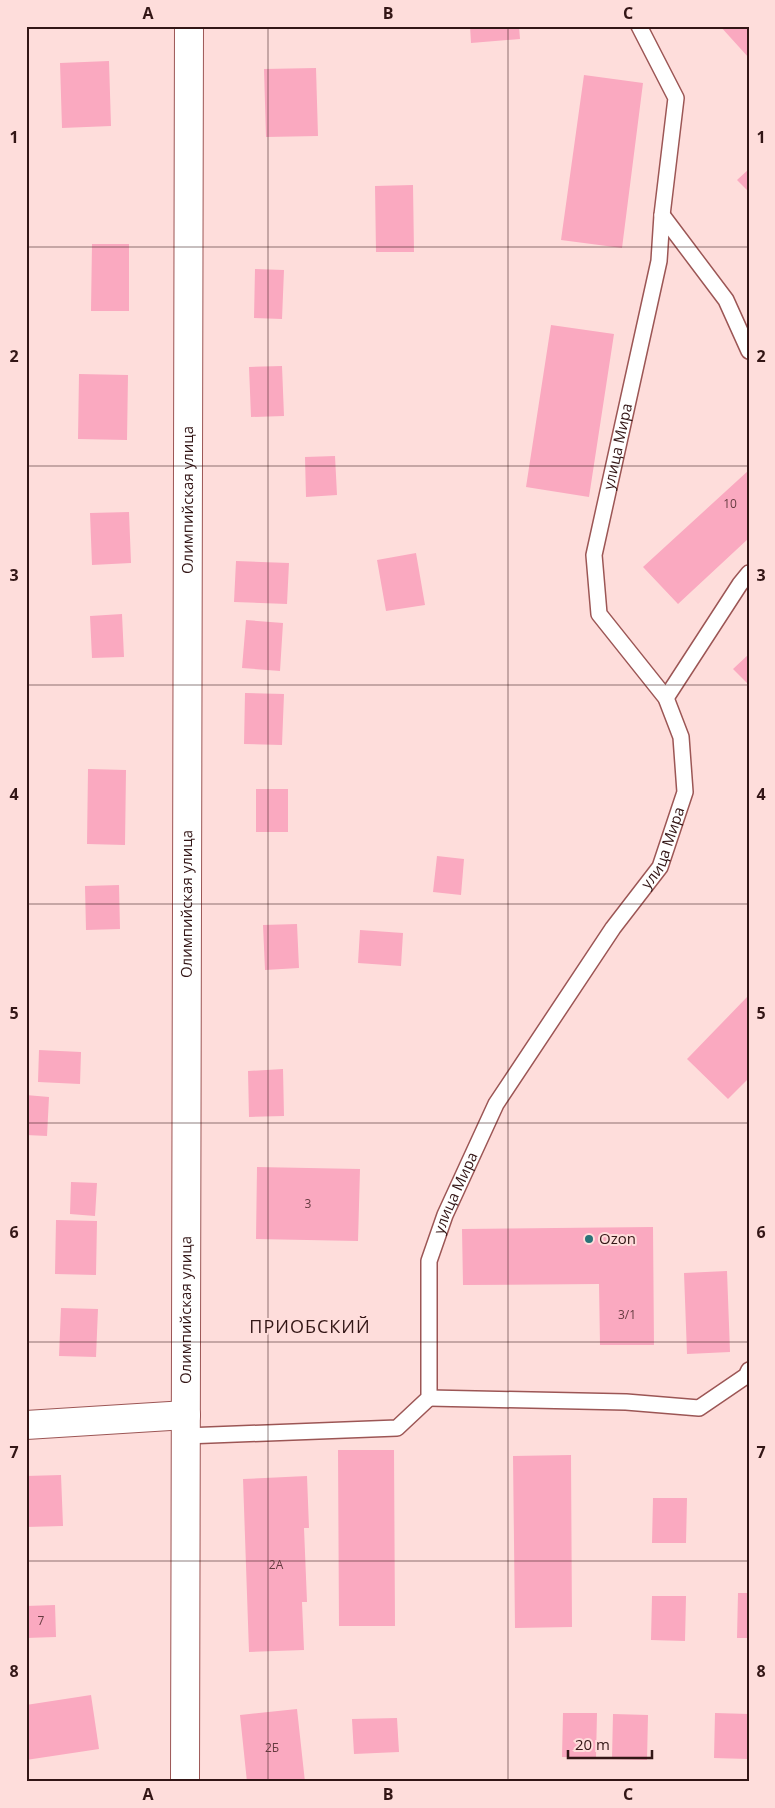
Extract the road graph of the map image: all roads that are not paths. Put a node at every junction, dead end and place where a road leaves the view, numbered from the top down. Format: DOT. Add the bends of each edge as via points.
graph roads {
  1 [pos="189,26"];
  2 [pos="639,26"];
  3 [pos="662,215"];
  4 [pos="749,351"];
  5 [pos="746,579"];
  6 [pos="666,698"];
  7 [pos="749,1370"];
  8 [pos="429,1398"];
  9 [pos="26,1425"];
  10 [pos="186,1426"];
  11 [pos="185,1782"];
  1 -- 10 [label="street, Олимпийская улица"];
  2 -- 3 [label="lane, улица Мира" via="676,98"];
  3 -- 4 [label="lane" via="726,300"];
  3 -- 6 [label="lane, улица Мира" via="659,261 594,555 599,614"];
  5 -- 6 [label="lane"];
  6 -- 8 [label="lane, улица Мира" via="681,737 685,792 660,868 613,928 496,1104 445,1214 429,1261"];
  7 -- 8 [label="lane" via="746,1376 699,1408 626,1402"];
  8 -- 10 [label="lane" via="396,1428"];
  9 -- 10 [label="street"];
  10 -- 11 [label="street, Олимпийская улица"];
}
